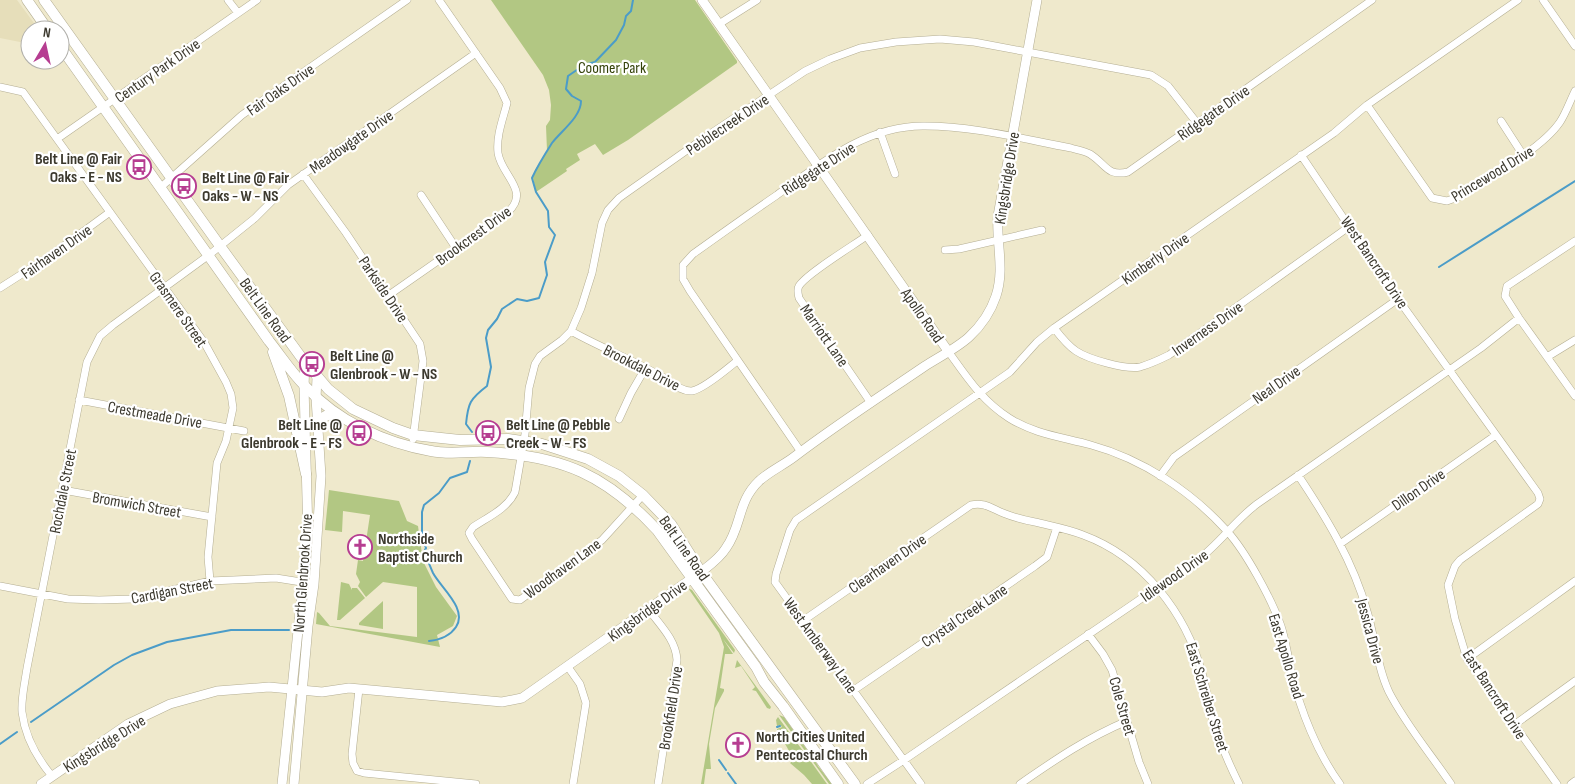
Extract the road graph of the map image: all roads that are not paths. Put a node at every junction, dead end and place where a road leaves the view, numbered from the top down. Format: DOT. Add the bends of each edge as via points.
graph roads {
  1 [pos="27,0"];
  2 [pos="44,0"];
  3 [pos="228,0"];
  4 [pos="257,0"];
  5 [pos="407,0"];
  6 [pos="438,0"];
  7 [pos="702,0"];
  8 [pos="757,0"];
  9 [pos="1037,0"];
  10 [pos="1372,0"];
  11 [pos="1518,0"];
  12 [pos="1543,0"];
  13 [pos="34,9"];
  14 [pos="238,14"];
  15 [pos="41,20"];
  16 [pos="719,24"];
  17 [pos="1575,46"];
  18 [pos="1027,52"];
  19 [pos="476,53"];
  20 [pos="70,60"];
  21 [pos="0,87"];
  22 [pos="1575,91"];
  23 [pos="770,95"];
  24 [pos="116,99"];
  25 [pos="1367,105"];
  26 [pos="104,107"];
  27 [pos="1197,122"];
  28 [pos="1501,122"];
  29 [pos="880,132"];
  30 [pos="1012,137"];
  31 [pos="58,139"];
  32 [pos="1301,155"];
  33 [pos="1523,155"];
  34 [pos="819,165"];
  35 [pos="303,174"];
  36 [pos="895,174"];
  37 [pos="172,177"];
  38 [pos="160,188"];
  39 [pos="420,195"];
  40 [pos="110,212"];
  41 [pos="1350,226"];
  42 [pos="1042,230"];
  43 [pos="868,236"];
  44 [pos="998,240"];
  45 [pos="1575,241"];
  46 [pos="220,246"];
  47 [pos="456,248"];
  48 [pos="945,250"];
  49 [pos="209,255"];
  50 [pos="0,288"];
  51 [pos="164,288"];
  52 [pos="388,295"];
  53 [pos="1398,299"];
  54 [pos="1519,318"];
  55 [pos="1054,328"];
  56 [pos="571,331"];
  57 [pos="1575,340"];
  58 [pos="270,342"];
  59 [pos="948,351"];
  60 [pos="1547,357"];
  61 [pos="737,361"];
  62 [pos="305,362"];
  63 [pos="646,367"];
  64 [pos="1448,370"];
  65 [pos="317,378"];
  66 [pos="304,386"];
  67 [pos="980,394"];
  68 [pos="1575,396"];
  69 [pos="316,398"];
  70 [pos="80,400"];
  71 [pos="871,403"];
  72 [pos="336,413"];
  73 [pos="619,419"];
  74 [pos="318,426"];
  75 [pos="230,428"];
  76 [pos="244,431"];
  77 [pos="414,435"];
  78 [pos="1496,436"];
  79 [pos="524,441"];
  80 [pos="412,447"];
  81 [pos="801,452"];
  82 [pos="522,454"];
  83 [pos="306,474"];
  84 [pos="1298,475"];
  85 [pos="1160,476"];
  86 [pos="63,490"];
  87 [pos="643,495"];
  88 [pos="971,505"];
  89 [pos="632,506"];
  90 [pos="212,517"];
  91 [pos="796,520"];
  92 [pos="1057,527"];
  93 [pos="1227,531"];
  94 [pos="469,533"];
  95 [pos="1340,544"];
  96 [pos="701,572"];
  97 [pos="692,578"];
  98 [pos="210,581"];
  99 [pos="1575,581"];
  100 [pos="303,582"];
  101 [pos="314,584"];
  102 [pos="0,586"];
  103 [pos="1158,587"];
  104 [pos="41,594"];
  105 [pos="649,610"];
  106 [pos="804,620"];
  107 [pos="1088,634"];
  108 [pos="1467,659"];
  109 [pos="568,667"];
  110 [pos="1575,681"];
  111 [pos="359,689"];
  112 [pos="292,690"];
  113 [pos="854,690"];
  114 [pos="302,691"];
  115 [pos="794,698"];
  116 [pos="783,706"];
  117 [pos="1127,721"];
  118 [pos="1514,725"];
  119 [pos="904,760"];
  120 [pos="52,776"];
  121 [pos="1575,781"];
  122 [pos="40,784"];
  123 [pos="282,784"];
  124 [pos="294,784"];
  125 [pos="476,784"];
  126 [pos="573,784"];
  127 [pos="658,784"];
  128 [pos="838,784"];
  129 [pos="855,784"];
  130 [pos="866,784"];
  131 [pos="921,784"];
  132 [pos="1020,784"];
  133 [pos="1148,784"];
  134 [pos="1239,784"];
  135 [pos="1340,784"];
  136 [pos="1451,784"];
  137 [pos="1556,784"];
  138 [pos="1571,784"];
  1 -- 13 [label="main road"];
  2 -- 13 [label="main road"];
  2 -- 24 [label="main road, Belt Line Road"];
  3 -- 14 [label="street"];
  4 -- 14 [label="street, Century Park Drive"];
  5 -- 37 [label="street, Fair Oaks Drive" via="242,115"];
  6 -- 19 [label="street, Brookcrest Drive"];
  7 -- 16 [label="street, Apollo Road"];
  8 -- 16 [label="street"];
  9 -- 18 [label="street, Kingsbridge Drive"];
  10 -- 27 [label="street, Ridgegate Drive"];
  11 -- 25 [label="street, Kimberly Drive"];
  12 -- 17 [label="street"];
  13 -- 15 [label="main road"];
  14 -- 24 [label="street, Century Park Drive"];
  16 -- 23 [label="street, Apollo Road"];
  18 -- 23 [label="street, Pebblecreek Drive" via="940,39 880,44 830,59 805,71"];
  18 -- 27 [label="street, Pebblecreek Drive" via="1151,75 1168,86"];
  18 -- 30 [label="street, Kingsbridge Drive"];
  19 -- 35 [label="street, Meadowgate Drive"];
  19 -- 47 [label="street, Brookcrest Drive" via="507,103 497,142 498,155 518,194 508,212"];
  20 -- 26 [label="main road, Belt Line Road"];
  21 -- 31 [label="street, Grasmere Street" via="23,92"];
  22 -- 33 [label="street, Princewood Drive" via="1561,121 1550,135"];
  23 -- 34 [label="street, Apollo Road"];
  23 -- 56 [label="street, Pebblecreek Drive" via="624,194 608,210 602,223 592,273"];
  24 -- 26 [label="street, Century Park Drive"];
  24 -- 37 [label="main road, Belt Line Road"];
  25 -- 32 [label="street, Kimberly Drive"];
  25 -- 33 [label="street, Princewood Drive" via="1432,198 1447,201 1458,197"];
  26 -- 31 [label="street, Century Park Drive"];
  26 -- 38 [label="main road, Belt Line Road"];
  27 -- 30 [label="street, Ridgegate Drive" via="1128,172 1120,174 1109,171 1088,153"];
  28 -- 33 [label="street"];
  29 -- 30 [label="street, Ridgegate Drive" via="925,126"];
  29 -- 34 [label="street, Ridgegate Drive" via="854,142"];
  29 -- 36 [label="street"];
  30 -- 44 [label="street, Kingsbridge Drive" via="998,216"];
  31 -- 40 [label="street, Grasmere Street"];
  32 -- 41 [label="street, West Bancroft Drive"];
  32 -- 55 [label="street, Kimberly Drive"];
  34 -- 43 [label="street, Apollo Road"];
  34 -- 61 [label="street, Ridgegate Drive" via="693,254 683,265 683,279"];
  35 -- 46 [label="street, Meadowgate Drive"];
  35 -- 52 [label="street, Parkside Drive"];
  37 -- 38 [label="street, Fair Oaks Drive"];
  37 -- 46 [label="main road, Belt Line Road"];
  38 -- 49 [label="main road, Belt Line Road"];
  39 -- 47 [label="street"];
  40 -- 50 [label="street, Fairhaven Drive" via="48,258"];
  40 -- 51 [label="street, Grasmere Street"];
  41 -- 53 [label="street, West Bancroft Drive"];
  41 -- 55 [label="street, Inverness Drive" via="1169,355 1154,362 1138,367 1091,358 1076,351"];
  42 -- 44 [label="street"];
  43 -- 59 [label="street, Apollo Road"];
  43 -- 71 [label="street, Marriott Lane" via="812,274 799,286 798,293"];
  44 -- 48 [label="street"];
  44 -- 59 [label="street, Kingsbridge Drive" via="1001,270 992,306 968,338"];
  45 -- 54 [label="street" via="1507,286 1505,296"];
  46 -- 49 [label="street, Meadowgate Drive"];
  46 -- 62 [label="main road, Belt Line Road"];
  47 -- 52 [label="street, Brookcrest Drive"];
  49 -- 51 [label="street, Rochdale Street"];
  49 -- 58 [label="main road, Belt Line Road"];
  51 -- 70 [label="street, Rochdale Street" via="100,336 87,362"];
  51 -- 75 [label="street, Grasmere Street" via="204,342 226,382 233,408"];
  52 -- 77 [label="street, Parkside Drive" via="420,344 423,361"];
  53 -- 64 [label="street, West Bancroft Drive"];
  53 -- 85 [label="street, Neal Drive" via="1174,457"];
  54 -- 60 [label="street"];
  54 -- 64 [label="street, Idlewood Drive"];
  55 -- 67 [label="street, Kimberly Drive" via="1010,372"];
  56 -- 63 [label="street, Brookdale Drive"];
  56 -- 79 [label="street, Pebblecreek Drive" via="540,356 535,364 529,388"];
  57 -- 60 [label="street"];
  58 -- 66 [label="main road, Belt Line Road"];
  58 -- 83 [label="main road" via="289,396"];
  59 -- 67 [label="street, Apollo Road"];
  59 -- 71 [label="street, Kingsbridge Drive"];
  60 -- 68 [label="street"];
  61 -- 63 [label="street, Brookdale Drive" via="692,391 681,389"];
  61 -- 81 [label="street, Ridgegate Drive"];
  62 -- 65 [label="main road, Belt Line Road"];
  62 -- 66 [label="street, North Glenbrook Drive"];
  63 -- 73 [label="street"];
  64 -- 78 [label="street, East Bancroft Drive"];
  64 -- 84 [label="street, Idlewood Drive"];
  65 -- 69 [label="street, North Glenbrook Drive"];
  65 -- 77 [label="main road, Belt Line Road" via="353,409"];
  66 -- 69 [label="main road, Belt Line Road"];
  66 -- 83 [label="street, North Glenbrook Drive"];
  67 -- 85 [label="street, Apollo Road" via="997,410 1023,426 1110,451"];
  67 -- 91 [label="street, Kimberly Drive"];
  69 -- 72 [label="main road, Belt Line Road"];
  69 -- 74 [label="street, North Glenbrook Drive"];
  70 -- 75 [label="street, Crestmeade Drive"];
  70 -- 86 [label="street, Rochdale Street"];
  71 -- 81 [label="street, Kingsbridge Drive"];
  72 -- 74 [label="main road" via="321,418"];
  72 -- 80 [label="main road, Belt Line Road" via="376,435"];
  74 -- 101 [label="street, North Glenbrook Drive" via="322,476"];
  75 -- 76 [label="street, Crestmeade Drive"];
  75 -- 90 [label="street, Grasmere Street" via="217,464"];
  77 -- 79 [label="main road, Belt Line Road"];
  77 -- 80 [label="street, Parkside Drive"];
  78 -- 95 [label="street, Dillon Drive"];
  78 -- 108 [label="street, East Bancroft Drive" via="1540,499 1538,504 1455,566 1448,585"];
  79 -- 82 [label="street, Pebblecreek Drive"];
  79 -- 87 [label="main road, Belt Line Road" via="588,459 613,472"];
  80 -- 82 [label="main road, Belt Line Road" via="449,454"];
  81 -- 96 [label="street, Kingsbridge Drive" via="758,482 747,496 726,549"];
  82 -- 89 [label="main road, Belt Line Road" via="593,476"];
  82 -- 94 [label="street, Pebblecreek Drive" via="512,500 472,527"];
  83 -- 100 [label="street, North Glenbrook Drive" via="308,535"];
  84 -- 93 [label="street, Idlewood Drive" via="1242,514"];
  84 -- 95 [label="street, Jessica Drive"];
  85 -- 93 [label="street, Apollo Road" via="1184,492"];
  86 -- 90 [label="street, Bromwich Street"];
  86 -- 104 [label="street, Rochdale Street"];
  87 -- 89 [label="street, Woodhaven Lane"];
  87 -- 96 [label="main road, Belt Line Road" via="671,524"];
  88 -- 92 [label="street, East Schreiber Street" via="986,505 1003,513"];
  88 -- 106 [label="street, Clearhaven Drive"];
  89 -- 94 [label="street, Woodhaven Lane" via="602,540 520,600 512,598"];
  89 -- 97 [label="main road, Belt Line Road" via="657,530"];
  90 -- 98 [label="street, Grasmere Street" via="208,557"];
  91 -- 106 [label="street, West Amberway Lane" via="775,582"];
  92 -- 103 [label="street, East Schreiber Street" via="1084,535 1114,551"];
  92 -- 113 [label="street, Crystal Creek Lane" via="1046,557 1035,566"];
  93 -- 103 [label="street, Idlewood Drive" via="1209,552"];
  93 -- 135 [label="street, East Apollo Road" via="1249,563 1281,626 1292,675 1314,738 1327,767"];
  95 -- 136 [label="street, Jessica Drive" via="1367,610 1389,691 1409,726"];
  96 -- 97 [label="street, Kingsbridge Drive"];
  96 -- 115 [label="main road, Belt Line Road"];
  97 -- 105 [label="street, Kingsbridge Drive"];
  97 -- 116 [label="main road, Belt Line Road"];
  98 -- 100 [label="street, Cardigan Street" via="276,578"];
  98 -- 104 [label="street, Cardigan Street" via="134,599 68,599"];
  99 -- 108 [label="street"];
  100 -- 101 [label="street, Cardigan Street"];
  100 -- 112 [label="street, North Glenbrook Drive"];
  101 -- 114 [label="street, North Glenbrook Drive"];
  102 -- 104 [label="street, Cardigan Street"];
  103 -- 107 [label="street, Idlewood Drive"];
  103 -- 134 [label="street, East Schreiber Street" via="1179,616 1192,643 1225,757"];
  104 -- 120 [label="street, Rochdale Street" via="22,711 38,758"];
  105 -- 109 [label="street, Kingsbridge Drive"];
  105 -- 127 [label="street, Brookfield Drive" via="671,639 677,660"];
  106 -- 113 [label="street, West Amberway Lane"];
  107 -- 117 [label="street, Cole Street" via="1112,670"];
  107 -- 119 [label="street, Idlewood Drive"];
  108 -- 118 [label="street, East Bancroft Drive"];
  109 -- 111 [label="street, Kingsbridge Drive" via="522,698 512,701"];
  109 -- 126 [label="street" via="580,684 586,703"];
  110 -- 118 [label="street"];
  111 -- 114 [label="street, Kingsbridge Drive"];
  111 -- 125 [label="street" via="352,754 357,771"];
  112 -- 114 [label="street, Kingsbridge Drive"];
  112 -- 120 [label="street, Kingsbridge Drive" via="269,687 217,692 170,704 128,724"];
  112 -- 123 [label="street, North Glenbrook Drive"];
  113 -- 119 [label="street, West Amberway Lane"];
  114 -- 124 [label="street, North Glenbrook Drive"];
  115 -- 116 [label="main road"];
  115 -- 129 [label="main road, Belt Line Road"];
  116 -- 128 [label="main road, Belt Line Road"];
  117 -- 132 [label="street" via="1081,743"];
  117 -- 133 [label="street, Cole Street"];
  118 -- 137 [label="street, East Bancroft Drive"];
  119 -- 130 [label="street, Idlewood Drive"];
  119 -- 131 [label="street, West Amberway Lane"];
  120 -- 122 [label="street, Kingsbridge Drive"];
  121 -- 138 [label="street"];
}
